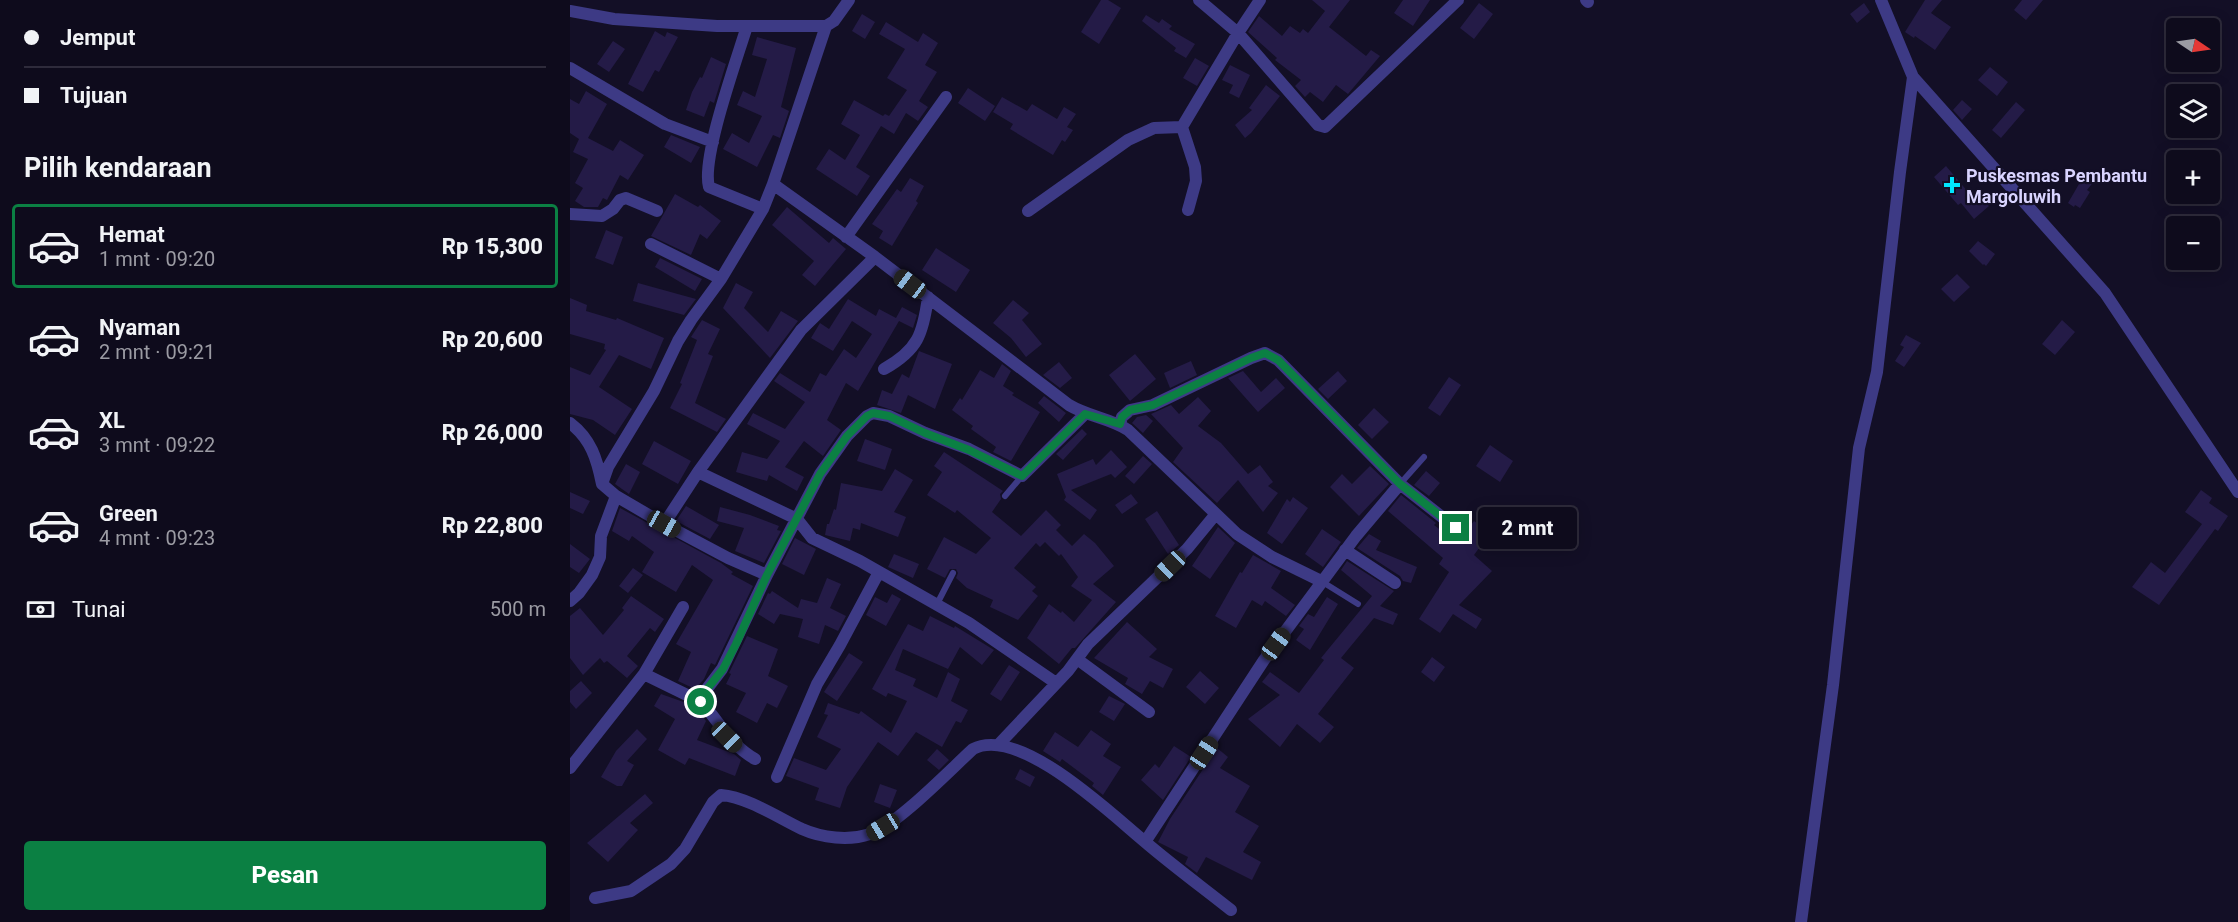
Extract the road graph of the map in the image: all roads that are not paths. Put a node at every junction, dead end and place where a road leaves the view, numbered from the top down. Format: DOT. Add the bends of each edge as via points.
graph roads {
  1 [pos="849,0"];
  2 [pos="1199,0"];
  3 [pos="1260,0"];
  4 [pos="1458,0"];
  5 [pos="1881,0"];
  6 [pos="570,11"];
  7 [pos="747,26"];
  8 [pos="826,26"];
  9 [pos="1238,33"];
  10 [pos="570,68"];
  11 [pos="1913,77"];
  12 [pos="946,97"];
  13 [pos="1182,127"];
  14 [pos="713,142"];
  15 [pos="773,184"];
  16 [pos="763,209"];
  17 [pos="1188,210"];
  18 [pos="657,211"];
  19 [pos="1028,211"];
  20 [pos="570,214"];
  21 [pos="846,237"];
  22 [pos="651,244"];
  23 [pos="875,257"];
  24 [pos="721,279"];
  25 [pos="928,297"];
  26 [pos="884,369"];
  27 [pos="1085,414"];
  28 [pos="570,423"];
  29 [pos="1120,424"];
  30 [pos="1424,457"];
  31 [pos="698,472"];
  32 [pos="1022,476"];
  33 [pos="602,484"];
  34 [pos="1400,484"];
  35 [pos="2238,492"];
  36 [pos="616,496"];
  37 [pos="1005,496"];
  38 [pos="1215,515"];
  39 [pos="797,519"];
  40 [pos="664,524"];
  41 [pos="1456,528"];
  42 [pos="1345,550"];
  43 [pos="879,572"];
  44 [pos="953,573"];
  45 [pos="767,575"];
  46 [pos="1322,581"];
  47 [pos="1395,583"];
  48 [pos="570,601"];
  49 [pos="937,604"];
  50 [pos="1358,604"];
  51 [pos="683,607"];
  52 [pos="1077,659"];
  53 [pos="644,674"];
  54 [pos="1056,683"];
  55 [pos="703,694"];
  56 [pos="1149,712"];
  57 [pos="999,744"];
  58 [pos="755,759"];
  59 [pos="570,768"];
  60 [pos="777,777"];
  61 [pos="1145,842"];
  62 [pos="596,898"];
  63 [pos="1231,910"];
  64 [pos="1801,922"];
  1 -- 8 [label="street"];
  2 -- 9 [label="street"];
  3 -- 9 [label="street"];
  4 -- 9 [label="street" via="1325,127 1318,125"];
  5 -- 11 [label="street"];
  6 -- 7 [label="street" via="614,19"];
  7 -- 8 [label="street"];
  7 -- 14 [label="street"];
  8 -- 15 [label="street"];
  9 -- 13 [label="street"];
  10 -- 14 [label="street" via="665,124"];
  11 -- 35 [label="street" via="2105,293"];
  11 -- 64 [label="street" via="1877,372 1859,448 1833,686"];
  12 -- 21 [label="street"];
  13 -- 17 [label="street" via="1195,167 1196,181"];
  13 -- 19 [label="street" via="1154,128 1128,141"];
  14 -- 16 [label="street" via="707,179 710,187"];
  15 -- 16 [label="street"];
  15 -- 21 [label="street"];
  16 -- 24 [label="street"];
  18 -- 20 [label="street" via="626,198 602,216"];
  21 -- 23 [label="street"];
  22 -- 24 [label="street"];
  23 -- 25 [label="street"];
  23 -- 31 [label="street" via="801,330"];
  24 -- 33 [label="street" via="678,341"];
  25 -- 26 [label="street" via="922,332 916,342"];
  25 -- 27 [label="street" via="1034,380"];
  27 -- 29 [label="street"];
  27 -- 32 [label="street"];
  28 -- 33 [label="street" via="589,443"];
  29 -- 34 [label="street" via="1130,410 1153,405 1265,353 1278,360"];
  29 -- 38 [label="street"];
  30 -- 34 [label="lane"];
  31 -- 39 [label="street"];
  31 -- 40 [label="street"];
  32 -- 37 [label="lane"];
  32 -- 39 [label="street" via="889,416 873,413 847,436 826,464"];
  33 -- 36 [label="street"];
  34 -- 41 [label="street"];
  34 -- 42 [label="street"];
  36 -- 40 [label="street"];
  36 -- 48 [label="street" via="601,536 600,557 592,575"];
  38 -- 46 [label="street" via="1249,543"];
  38 -- 52 [label="street" via="1187,549"];
  39 -- 43 [label="street" via="812,538"];
  39 -- 45 [label="street"];
  40 -- 45 [label="street"];
  42 -- 46 [label="street"];
  42 -- 47 [label="street"];
  43 -- 49 [label="street"];
  43 -- 60 [label="street" via="817,684"];
  44 -- 49 [label="lane"];
  45 -- 55 [label="street" via="723,669"];
  46 -- 50 [label="lane"];
  46 -- 61 [label="street" via="1264,660"];
  49 -- 54 [label="street"];
  51 -- 53 [label="street"];
  52 -- 54 [label="street"];
  52 -- 56 [label="street"];
  53 -- 55 [label="street" via="689,696"];
  53 -- 59 [label="street"];
  54 -- 57 [label="street"];
  55 -- 58 [label="street" via="701,702 727,737"];
  57 -- 61 [label="street" via="1030,756 1071,780"];
  57 -- 62 [label="street" via="983,744 973,749 894,820 871,834 842,838 812,833 721,795 671,864 631,891"];
  61 -- 63 [label="street"];
}
